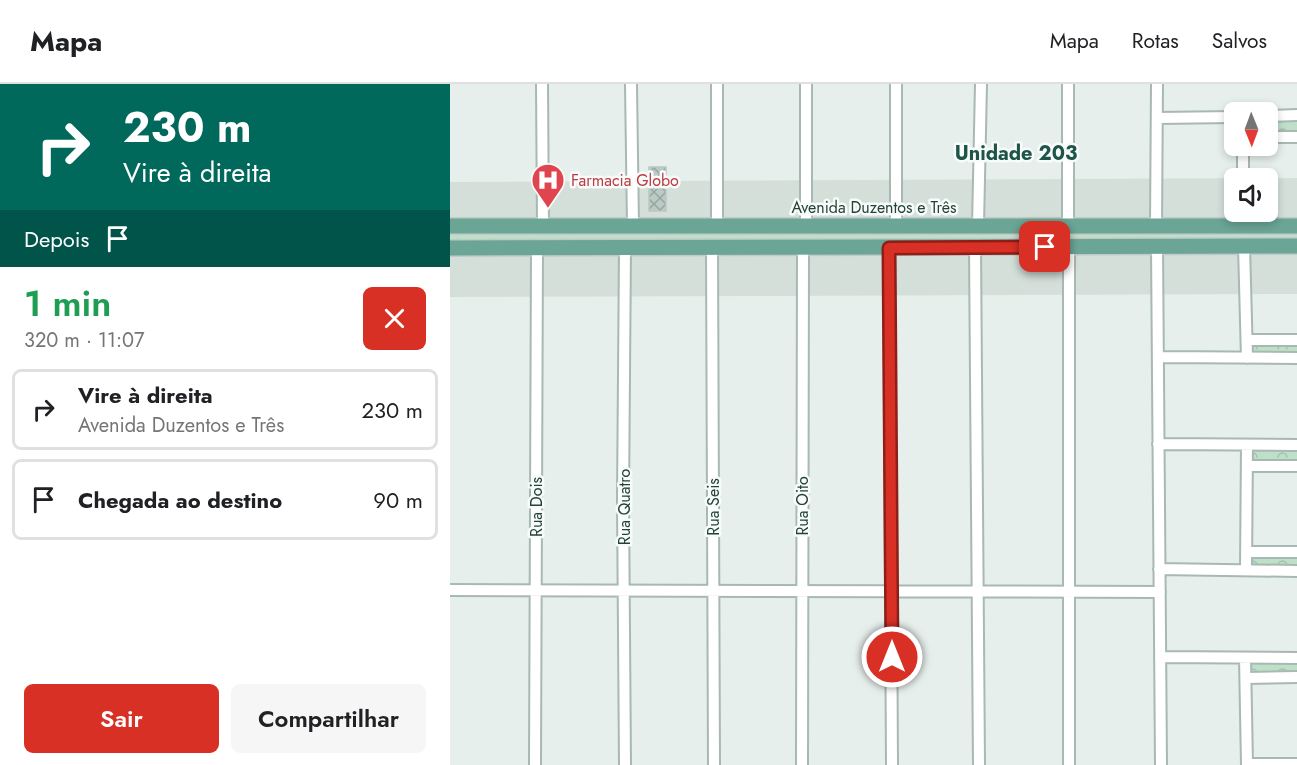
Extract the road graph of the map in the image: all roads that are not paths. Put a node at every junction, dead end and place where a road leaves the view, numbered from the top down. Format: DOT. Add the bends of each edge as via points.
graph roads {
  1 [pos="542,84"];
  2 [pos="631,84"];
  3 [pos="717,84"];
  4 [pos="806,84"];
  5 [pos="896,84"];
  6 [pos="981,84"];
  7 [pos="1068,84"];
  8 [pos="1157,84"];
  9 [pos="1297,115"];
  10 [pos="1278,116"];
  11 [pos="1224,117"];
  12 [pos="1156,118"];
  13 [pos="1278,137"];
  14 [pos="1297,137"];
  15 [pos="1224,221"];
  16 [pos="1266,222"];
  17 [pos="717,225"];
  18 [pos="806,225"];
  19 [pos="896,225"];
  20 [pos="978,225"];
  21 [pos="1068,225"];
  22 [pos="450,226"];
  23 [pos="543,226"];
  24 [pos="633,226"];
  25 [pos="1156,226"];
  26 [pos="1297,226"];
  27 [pos="1157,246"];
  28 [pos="1245,246"];
  29 [pos="1297,246"];
  30 [pos="975,247"];
  31 [pos="1069,247"];
  32 [pos="450,248"];
  33 [pos="537,248"];
  34 [pos="625,248"];
  35 [pos="712,248"];
  36 [pos="803,248"];
  37 [pos="889,248"];
  38 [pos="1247,340"];
  39 [pos="1297,340"];
  40 [pos="1158,357"];
  41 [pos="1247,358"];
  42 [pos="1297,358"];
  43 [pos="1158,444"];
  44 [pos="1246,445"];
  45 [pos="1297,445"];
  46 [pos="1247,466"];
  47 [pos="1297,466"];
  48 [pos="1246,552"];
  49 [pos="1297,552"];
  50 [pos="1159,569"];
  51 [pos="1246,570"];
  52 [pos="1297,571"];
  53 [pos="450,590"];
  54 [pos="536,591"];
  55 [pos="624,591"];
  56 [pos="714,591"];
  57 [pos="802,591"];
  58 [pos="891,592"];
  59 [pos="978,592"];
  60 [pos="1069,592"];
  61 [pos="1160,592"];
  62 [pos="1160,657"];
  63 [pos="1245,658"];
  64 [pos="1297,658"];
  65 [pos="1297,677"];
  66 [pos="1245,678"];
  67 [pos="1247,764"];
  68 [pos="1297,764"];
  69 [pos="535,765"];
  70 [pos="625,765"];
  71 [pos="714,765"];
  72 [pos="802,765"];
  73 [pos="892,765"];
  74 [pos="979,765"];
  75 [pos="1069,765"];
  76 [pos="1161,765"];
  1 -- 23 [label="street"];
  2 -- 24 [label="street"];
  3 -- 17 [label="street"];
  4 -- 18 [label="street"];
  5 -- 19 [label="street"];
  6 -- 20 [label="street"];
  7 -- 21 [label="street"];
  8 -- 12 [label="street"];
  9 -- 10 [label="street"];
  11 -- 12 [label="street"];
  12 -- 25 [label="street"];
  13 -- 14 [label="street"];
  15 -- 25 [label="main road, Avenida Duzentos e Três"];
  16 -- 26 [label="main road, Avenida Duzentos e Três"];
  17 -- 18 [label="main road, Avenida Duzentos e Três"];
  17 -- 24 [label="main road, Avenida Duzentos e Três"];
  18 -- 19 [label="main road, Avenida Duzentos e Três"];
  19 -- 20 [label="main road, Avenida Duzentos e Três"];
  20 -- 21 [label="main road, Avenida Duzentos e Três"];
  21 -- 25 [label="main road, Avenida Duzentos e Três"];
  22 -- 23 [label="main road, Avenida Duzentos e Três"];
  23 -- 24 [label="main road, Avenida Duzentos e Três"];
  27 -- 28 [label="main road"];
  27 -- 31 [label="main road"];
  27 -- 40 [label="street"];
  28 -- 29 [label="main road"];
  28 -- 38 [label="street"];
  30 -- 31 [label="main road"];
  30 -- 37 [label="main road"];
  30 -- 59 [label="street"];
  31 -- 60 [label="street"];
  32 -- 33 [label="main road"];
  33 -- 34 [label="main road"];
  33 -- 54 [label="street, Rua Dois"];
  34 -- 35 [label="main road"];
  34 -- 55 [label="street, Rua Quatro"];
  35 -- 36 [label="main road"];
  35 -- 56 [label="street, Rua Seis"];
  36 -- 37 [label="main road"];
  36 -- 57 [label="street, Rua Oito"];
  37 -- 58 [label="street"];
  38 -- 39 [label="street"];
  38 -- 41 [label="street"];
  40 -- 41 [label="street"];
  40 -- 43 [label="street"];
  41 -- 42 [label="street"];
  43 -- 44 [label="street"];
  43 -- 50 [label="street"];
  44 -- 45 [label="street"];
  44 -- 46 [label="street"];
  46 -- 47 [label="street"];
  46 -- 48 [label="street"];
  48 -- 49 [label="street"];
  48 -- 51 [label="street"];
  50 -- 51 [label="street"];
  50 -- 61 [label="street"];
  51 -- 52 [label="street"];
  53 -- 54 [label="street"];
  54 -- 55 [label="street"];
  54 -- 69 [label="street, Rua Dois"];
  55 -- 56 [label="street"];
  55 -- 70 [label="street, Rua Quatro"];
  56 -- 57 [label="street"];
  56 -- 71 [label="street, Rua Seis"];
  57 -- 58 [label="street"];
  57 -- 72 [label="street, Rua Oito"];
  58 -- 59 [label="street"];
  58 -- 73 [label="street"];
  59 -- 60 [label="street"];
  59 -- 74 [label="street"];
  60 -- 61 [label="street"];
  60 -- 75 [label="street"];
  61 -- 62 [label="street"];
  62 -- 63 [label="street"];
  62 -- 76 [label="street"];
  63 -- 64 [label="street"];
  63 -- 66 [label="street"];
  65 -- 66 [label="street"];
  66 -- 67 [label="street"];
  67 -- 68 [label="street"];
}
